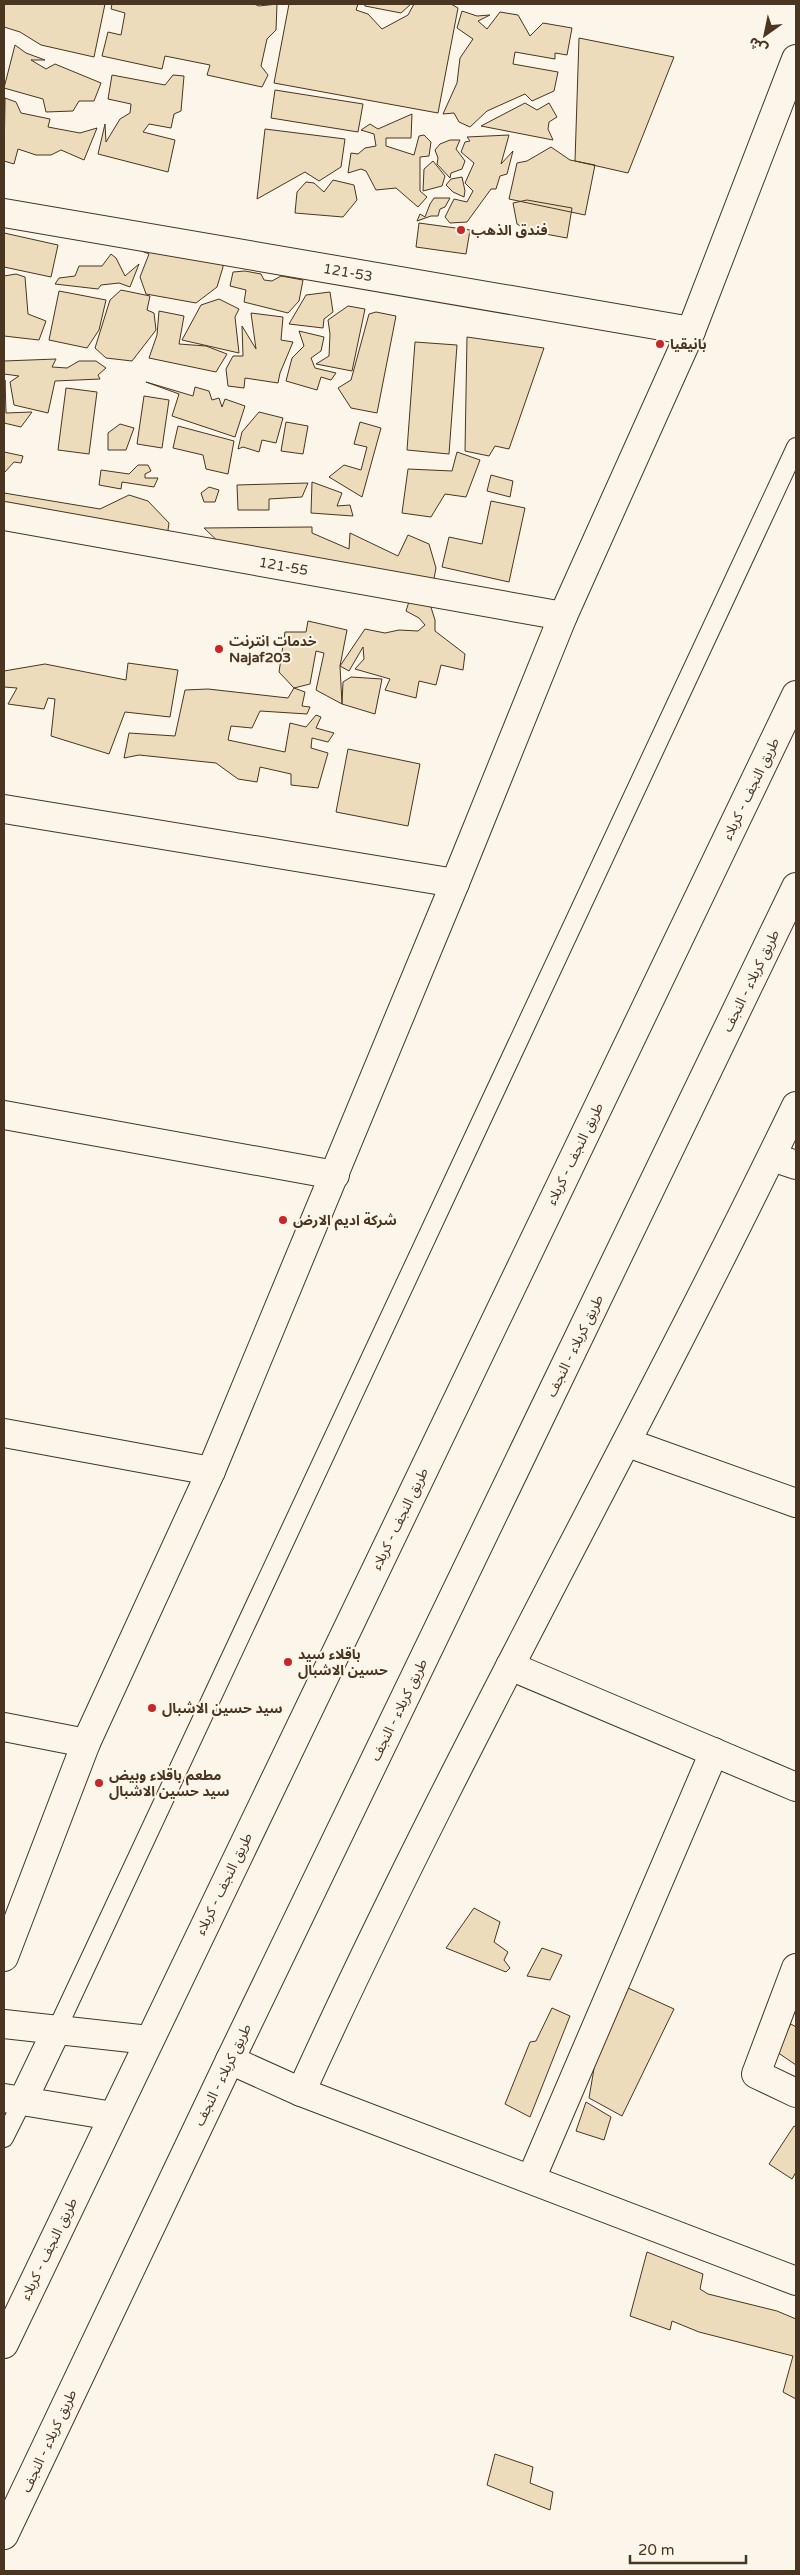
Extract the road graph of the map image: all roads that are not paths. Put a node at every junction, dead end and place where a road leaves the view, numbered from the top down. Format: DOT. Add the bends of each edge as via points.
graph roads {
  1 [pos="796,59"];
  2 [pos="4,213"];
  3 [pos="691,331"];
  4 [pos="796,446"];
  5 [pos="4,516"];
  6 [pos="563,616"];
  7 [pos="796,695"];
  8 [pos="4,809"];
  9 [pos="455,883"];
  10 [pos="796,887"];
  11 [pos="796,1106"];
  12 [pos="4,1115"];
  13 [pos="784,1161"];
  14 [pos="335,1175"];
  15 [pos="4,1433"];
  16 [pos="628,1443"];
  17 [pos="211,1471"];
  18 [pos="796,1503"];
  19 [pos="510,1666"];
  20 [pos="4,1727"];
  21 [pos="86,1744"];
  22 [pos="714,1752"];
  23 [pos="796,1787"];
  24 [pos="4,1957"];
  25 [pos="796,1968"];
  26 [pos="4,2024"];
  27 [pos="57,2029"];
  28 [pos="149,2040"];
  29 [pos="230,2060"];
  30 [pos="301,2092"];
  31 [pos="796,2093"];
  32 [pos="13,2099"];
  33 [pos="113,2116"];
  34 [pos="4,2138"];
  35 [pos="531,2179"];
  36 [pos="796,2280"];
  37 [pos="4,2344"];
  38 [pos="4,2535"];
  1 -- 3 [label="main road"];
  2 -- 3 [label="main road, 121-53"];
  3 -- 6 [label="main road"];
  4 -- 27 [label="lane"];
  5 -- 6 [label="main road, 121-55"];
  6 -- 9 [label="main road"];
  7 -- 28 [label="main road, طريق النجف - کربلاء"];
  8 -- 9 [label="main road"];
  9 -- 14 [label="main road"];
  10 -- 29 [label="main road, طريق کربلاء - النجف"];
  11 -- 13 [label="main road"];
  12 -- 14 [label="main road"];
  13 -- 16 [label="main road"];
  14 -- 17 [label="main road"];
  15 -- 17 [label="main road"];
  16 -- 18 [label="main road"];
  16 -- 19 [label="main road"];
  17 -- 21 [label="main road"];
  19 -- 22 [label="main road"];
  19 -- 30 [label="main road" via="380,1925"];
  20 -- 21 [label="main road"];
  21 -- 24 [label="main road"];
  22 -- 23 [label="main road"];
  22 -- 35 [label="main road"];
  25 -- 31 [label="main road" via="756,2074"];
  26 -- 27 [label="main road"];
  27 -- 28 [label="main road"];
  27 -- 32 [label="main road"];
  28 -- 33 [label="main road, طريق النجف - کربلاء"];
  29 -- 30 [label="main road"];
  29 -- 38 [label="main road, طريق کربلاء - النجف"];
  30 -- 35 [label="main road"];
  32 -- 33 [label="main road"];
  32 -- 34 [label="lane"];
  33 -- 37 [label="main road, طريق النجف - کربلاء"];
  35 -- 36 [label="main road"];
}
